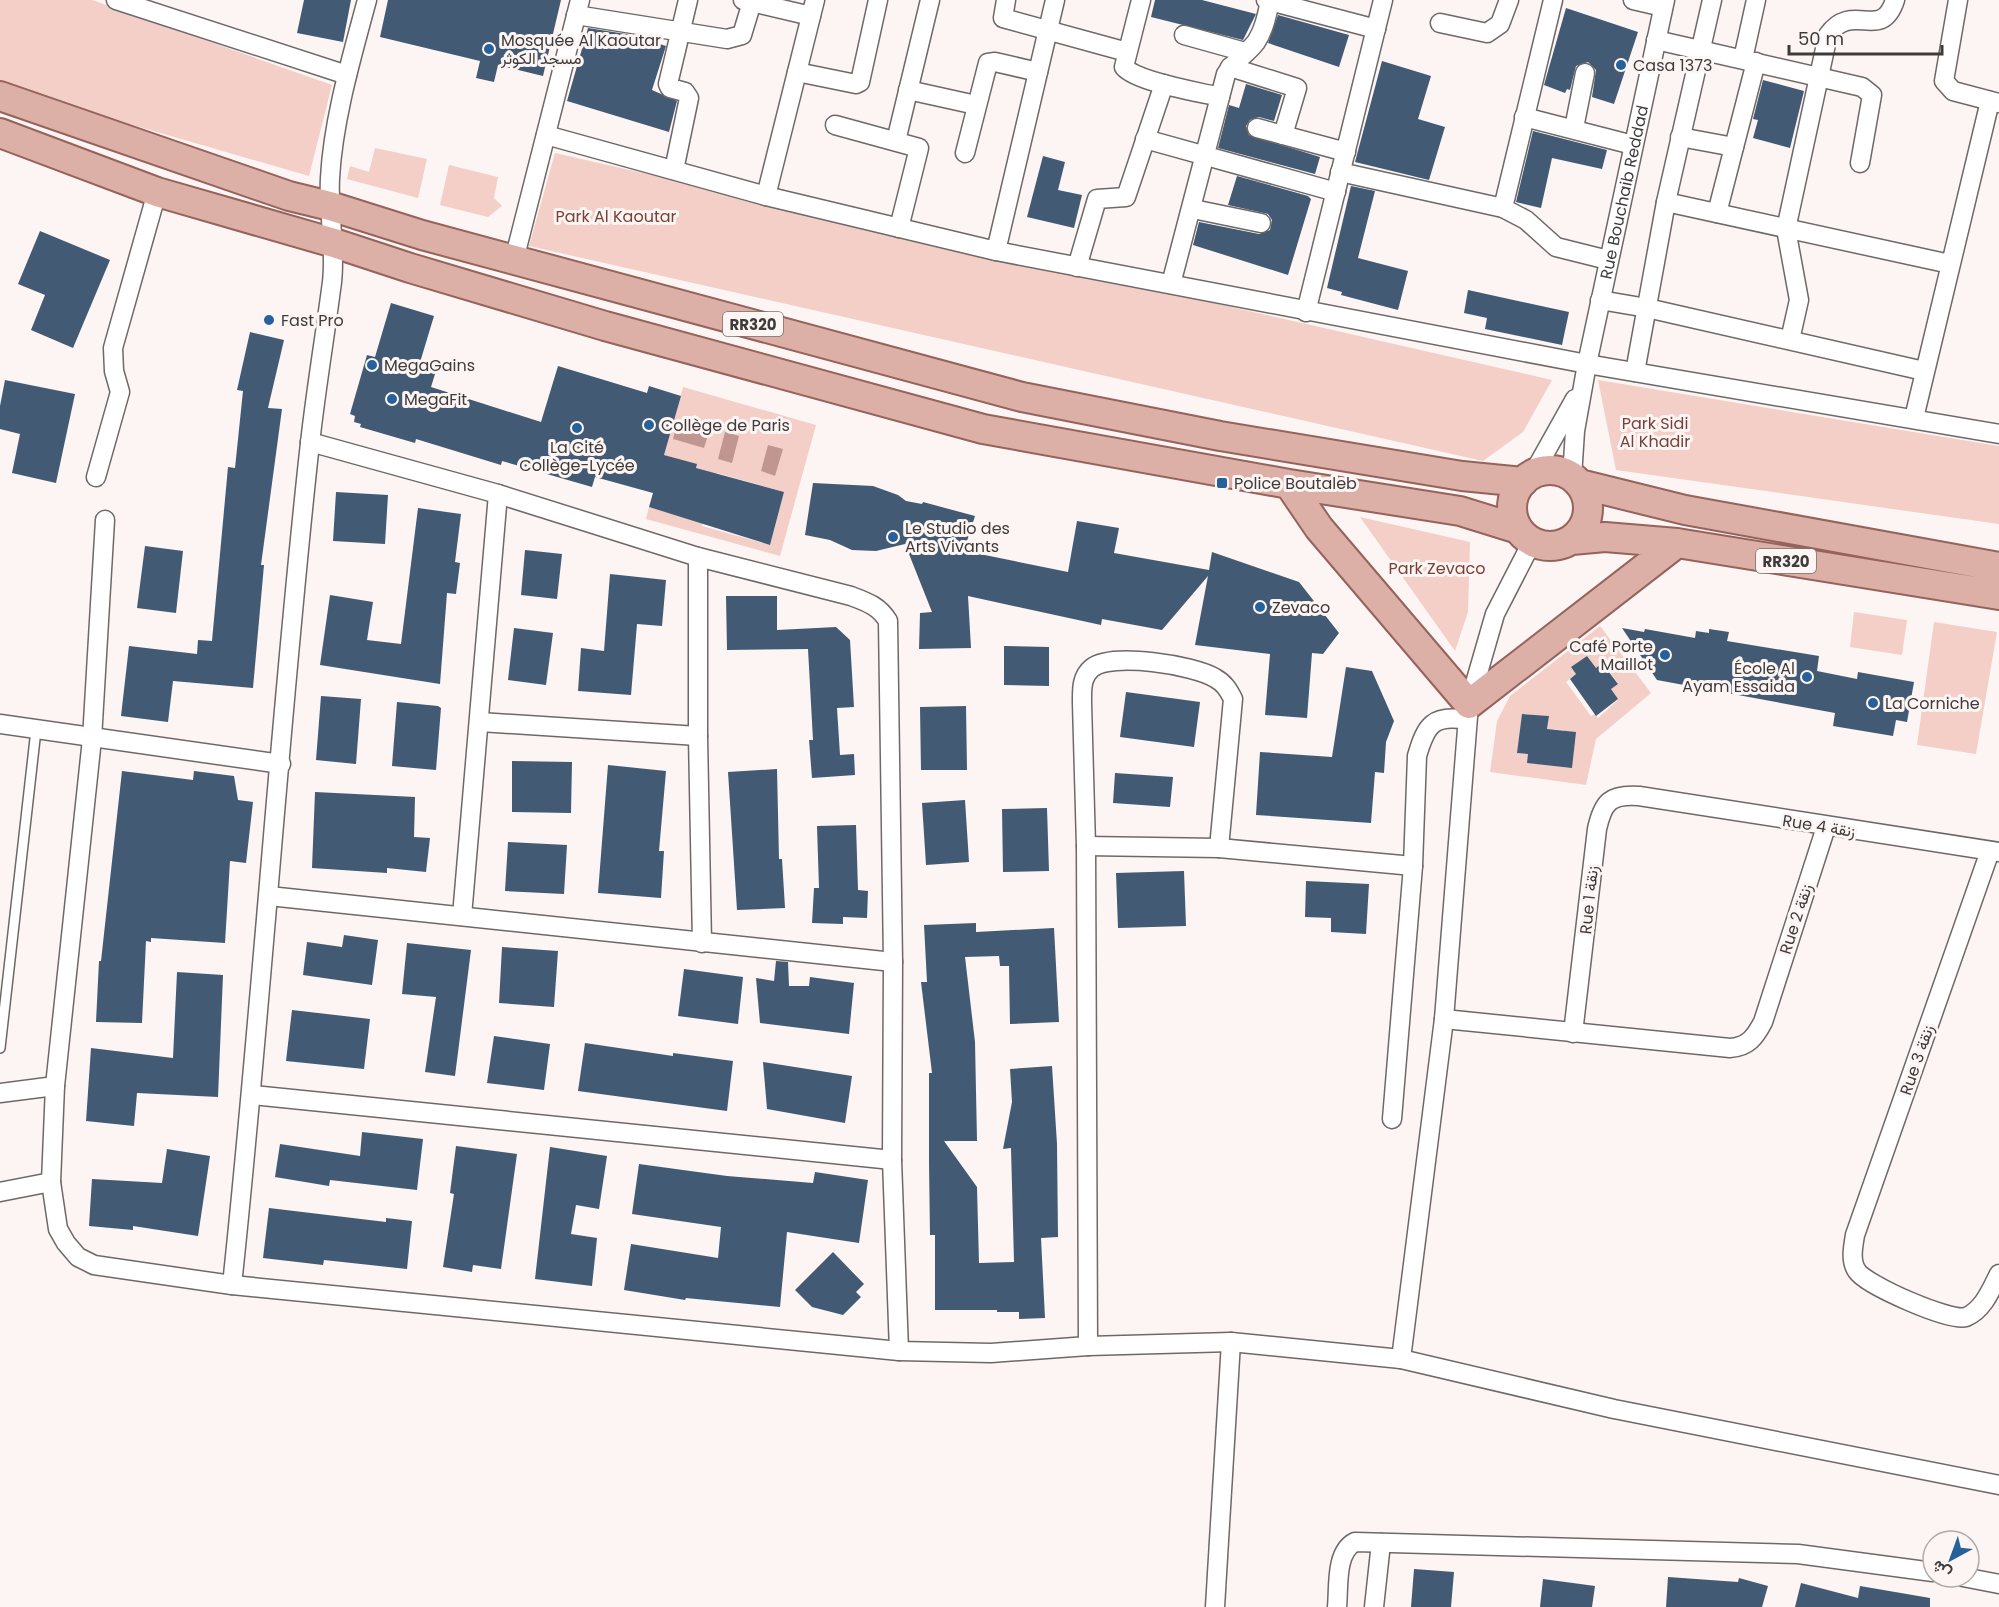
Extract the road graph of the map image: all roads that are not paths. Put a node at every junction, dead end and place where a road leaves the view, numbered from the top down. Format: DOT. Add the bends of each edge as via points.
graph roads {
  1 [pos="116,0"];
  2 [pos="367,0"];
  3 [pos="688,0"];
  4 [pos="878,0"];
  5 [pos="930,0"];
  6 [pos="1006,0"];
  7 [pos="1055,0"];
  8 [pos="1141,0"];
  9 [pos="1383,0"];
  10 [pos="1509,0"];
  11 [pos="1553,0"];
  12 [pos="1633,0"];
  13 [pos="1712,0"];
  14 [pos="1756,0"];
  15 [pos="1895,0"];
  16 [pos="1958,0"];
  17 [pos="748,1"];
  18 [pos="1268,1"];
  19 [pos="1664,4"];
  20 [pos="152,6"];
  21 [pos="578,8"];
  22 [pos="813,8"];
  23 [pos="1440,23"];
  24 [pos="1376,29"];
  25 [pos="1048,30"];
  26 [pos="681,32"];
  27 [pos="1184,35"];
  28 [pos="1656,40"];
  29 [pos="1699,50"];
  30 [pos="1127,52"];
  31 [pos="1245,52"];
  32 [pos="1750,61"];
  33 [pos="1230,67"];
  34 [pos="797,72"];
  35 [pos="1038,72"];
  36 [pos="1585,73"];
  37 [pos="347,75"];
  38 [pos="1819,76"];
  39 [pos="1164,84"];
  40 [pos="908,90"];
  41 [pos="0,96"];
  42 [pos="1220,97"];
  43 [pos="1995,102"];
  44 [pos="976,105"];
  45 [pos="1524,117"];
  46 [pos="835,126"];
  47 [pos="1257,128"];
  48 [pos="1574,128"];
  49 [pos="0,133"];
  50 [pos="546,135"];
  51 [pos="1284,135"];
  52 [pos="1680,137"];
  53 [pos="1145,139"];
  54 [pos="896,141"];
  55 [pos="1633,145"];
  56 [pos="1734,147"];
  57 [pos="1346,152"];
  58 [pos="965,153"];
  59 [pos="1205,158"];
  60 [pos="1860,163"];
  61 [pos="674,170"];
  62 [pos="1340,172"];
  63 [pos="157,192"];
  64 [pos="1336,192"];
  65 [pos="766,196"];
  66 [pos="1666,202"];
  67 [pos="330,206"];
  68 [pos="1503,208"];
  69 [pos="1192,209"];
  70 [pos="1717,213"];
  71 [pos="1261,223"];
  72 [pos="899,228"];
  73 [pos="1786,228"];
  74 [pos="334,243"];
  75 [pos="996,251"];
  76 [pos="514,260"];
  77 [pos="1608,260"];
  78 [pos="1950,264"];
  79 [pos="1077,267"];
  80 [pos="1171,284"];
  81 [pos="1600,300"];
  82 [pos="1647,308"];
  83 [pos="1306,312"];
  84 [pos="1790,340"];
  85 [pos="1587,364"];
  86 [pos="1924,371"];
  87 [pos="1635,372"];
  88 [pos="1583,385"];
  89 [pos="1914,418"];
  90 [pos="1999,434"];
  91 [pos="310,442"];
  92 [pos="96,477"];
  93 [pos="1528,478"];
  94 [pos="1576,481"];
  95 [pos="1289,484"];
  96 [pos="498,494"];
  97 [pos="105,520"];
  98 [pos="1525,536"];
  99 [pos="1572,540"];
  100 [pos="1677,543"];
  101 [pos="698,557"];
  102 [pos="1999,567"];
  103 [pos="1999,594"];
  104 [pos="1468,712"];
  105 [pos="480,723"];
  106 [pos="0,724"];
  107 [pos="36,730"];
  108 [pos="698,735"];
  109 [pos="92,739"];
  110 [pos="281,764"];
  111 [pos="1639,796"];
  112 [pos="1826,827"];
  113 [pos="1086,846"];
  114 [pos="1219,848"];
  115 [pos="1995,852"];
  116 [pos="1413,866"];
  117 [pos="269,896"];
  118 [pos="462,916"];
  119 [pos="702,943"];
  120 [pos="893,962"];
  121 [pos="1443,1020"];
  122 [pos="1573,1033"];
  123 [pos="0,1048"];
  124 [pos="55,1086"];
  125 [pos="0,1093"];
  126 [pos="253,1095"];
  127 [pos="1392,1119"];
  128 [pos="892,1160"];
  129 [pos="51,1182"];
  130 [pos="0,1192"];
  131 [pos="1999,1275"];
  132 [pos="232,1285"];
  133 [pos="1231,1342"];
  134 [pos="1088,1346"];
  135 [pos="899,1352"];
  136 [pos="1401,1359"];
  137 [pos="1999,1485"];
  138 [pos="1381,1543"];
  139 [pos="1921,1570"];
  140 [pos="1981,1580"];
  141 [pos="1999,1584"];
  142 [pos="1215,1607"];
  143 [pos="1337,1607"];
  144 [pos="1374,1607"];
  1 -- 20 [label="street"];
  2 -- 37 [label="street"];
  3 -- 26 [label="street"];
  4 -- 34 [label="street" via="860,82"];
  5 -- 40 [label="street"];
  6 -- 25 [label="street" via="1003,18"];
  7 -- 25 [label="street"];
  8 -- 30 [label="street"];
  9 -- 24 [label="street"];
  10 -- 23 [label="street" via="1500,24 1487,33"];
  11 -- 45 [label="street"];
  12 -- 19 [label="street"];
  13 -- 29 [label="street"];
  14 -- 32 [label="street"];
  15 -- 38 [label="street" via="1892,10 1882,18 1854,14 1839,19 1828,35"];
  16 -- 43 [label="street" via="1944,81 1953,91"];
  17 -- 22 [label="street"];
  17 -- 26 [label="street" via="745,30 736,38"];
  18 -- 24 [label="street"];
  18 -- 31 [label="street" via="1263,29"];
  19 -- 28 [label="street, Rue Bouchaib Reddad"];
  20 -- 37 [label="street"];
  21 -- 26 [label="street"];
  21 -- 50 [label="street"];
  22 -- 34 [label="street"];
  24 -- 57 [label="street"];
  25 -- 30 [label="street"];
  25 -- 35 [label="street"];
  26 -- 61 [label="street" via="668,86 686,92 689,98"];
  27 -- 31 [label="street"];
  28 -- 29 [label="street"];
  28 -- 55 [label="street, Rue Bouchaib Reddad"];
  29 -- 32 [label="street"];
  29 -- 52 [label="street"];
  30 -- 39 [label="street" via="1127,70"];
  31 -- 33 [label="street"];
  32 -- 38 [label="street"];
  32 -- 56 [label="street"];
  33 -- 42 [label="street"];
  33 -- 51 [label="street" via="1297,88"];
  34 -- 65 [label="street"];
  35 -- 44 [label="street" via="991,61"];
  35 -- 75 [label="street"];
  36 -- 48 [label="street"];
  37 -- 67 [label="street" via="330,176"];
  38 -- 60 [label="street" via="1862,87 1872,95"];
  38 -- 73 [label="street"];
  39 -- 42 [label="street"];
  39 -- 53 [label="street"];
  40 -- 44 [label="street"];
  40 -- 54 [label="street"];
  41 -- 67 [label="main road, RR320" via="289,196"];
  42 -- 59 [label="street"];
  43 -- 78 [label="street"];
  44 -- 58 [label="street"];
  45 -- 48 [label="street"];
  45 -- 68 [label="street"];
  46 -- 54 [label="street"];
  47 -- 51 [label="street"];
  48 -- 55 [label="street"];
  49 -- 63 [label="main road, RR320"];
  50 -- 61 [label="street"];
  50 -- 76 [label="street"];
  51 -- 57 [label="street"];
  52 -- 56 [label="street"];
  52 -- 66 [label="street"];
  53 -- 59 [label="street"];
  53 -- 79 [label="street" via="1126,197 1097,199"];
  54 -- 72 [label="street" via="920,150"];
  55 -- 77 [label="street, Rue Bouchaib Reddad"];
  56 -- 70 [label="street"];
  57 -- 62 [label="street"];
  59 -- 64 [label="street"];
  59 -- 69 [label="street"];
  61 -- 65 [label="street"];
  62 -- 64 [label="street"];
  62 -- 68 [label="street"];
  63 -- 74 [label="main road, RR320"];
  63 -- 92 [label="street" via="113,348 120,392"];
  64 -- 83 [label="street"];
  65 -- 72 [label="street"];
  66 -- 70 [label="street"];
  66 -- 82 [label="street"];
  67 -- 74 [label="street"];
  67 -- 76 [label="main road, RR320"];
  68 -- 77 [label="street" via="1526,220 1556,247"];
  69 -- 71 [label="street"];
  69 -- 80 [label="street"];
  70 -- 73 [label="street"];
  72 -- 75 [label="street"];
  73 -- 78 [label="street"];
  73 -- 84 [label="street" via="1799,300"];
  74 -- 91 [label="street"];
  74 -- 95 [label="main road, RR320" via="605,326 983,429"];
  75 -- 79 [label="street"];
  76 -- 93 [label="main road, RR320" via="1022,397 1220,436 1461,476"];
  77 -- 81 [label="street, Rue Bouchaib Reddad"];
  78 -- 86 [label="street"];
  79 -- 80 [label="street"];
  80 -- 83 [label="street"];
  81 -- 82 [label="street"];
  81 -- 85 [label="street, Rue Bouchaib Reddad"];
  82 -- 84 [label="street"];
  82 -- 87 [label="street"];
  83 -- 85 [label="street"];
  84 -- 86 [label="street"];
  85 -- 87 [label="street"];
  85 -- 88 [label="street, Rue Bouchaib Reddad"];
  86 -- 89 [label="street"];
  87 -- 89 [label="street"];
  88 -- 93 [label="street, Rue Bouchaib Reddad"];
  88 -- 94 [label="street, Rue Bouchaib Reddad"];
  89 -- 90 [label="street"];
  91 -- 96 [label="street"];
  91 -- 110 [label="street"];
  93 -- 94 [label="main road, RR320" via="1552,470"];
  93 -- 98 [label="main road" via="1512,501 1513,516"];
  94 -- 99 [label="main road" via="1586,495 1587,520"];
  94 -- 102 [label="main road, RR320" via="1663,506"];
  95 -- 98 [label="main road, RR320" via="1460,511"];
  95 -- 104 [label="main road" via="1319,528"];
  96 -- 101 [label="street"];
  96 -- 105 [label="street"];
  97 -- 109 [label="street"];
  98 -- 99 [label="main road, RR320" via="1552,547"];
  98 -- 104 [label="street" via="1495,614"];
  99 -- 100 [label="main road, RR320" via="1605,537"];
  100 -- 103 [label="main road, RR320"];
  100 -- 104 [label="main road"];
  101 -- 108 [label="street"];
  101 -- 120 [label="street" via="851,596 874,605 888,621"];
  104 -- 116 [label="street" via="1435,721 1421,741 1417,756"];
  104 -- 121 [label="street"];
  105 -- 108 [label="street"];
  105 -- 118 [label="street"];
  106 -- 107 [label="street"];
  107 -- 109 [label="street"];
  107 -- 123 [label="lane"];
  108 -- 119 [label="street"];
  109 -- 110 [label="street"];
  109 -- 124 [label="street"];
  110 -- 117 [label="street"];
  111 -- 112 [label="street, Rue 4 زنقة"];
  111 -- 122 [label="street, Rue 1 زنقة" via="1618,796 1610,800 1600,815"];
  112 -- 115 [label="street, Rue 4 زنقة"];
  112 -- 122 [label="street, Rue 2 زنقة" via="1766,1012 1752,1039 1736,1048"];
  113 -- 114 [label="street"];
  113 -- 114 [label="street" via="1083,682 1100,663 1120,660 1198,671 1226,686 1233,699"];
  113 -- 134 [label="street"];
  114 -- 116 [label="street"];
  115 -- 131 [label="street, Rue 3 زنقة" via="1855,1235 1852,1257 1856,1270 1872,1282 1954,1318 1966,1317 1978,1309"];
  116 -- 127 [label="street"];
  117 -- 118 [label="street"];
  117 -- 126 [label="street"];
  118 -- 119 [label="street"];
  119 -- 120 [label="street"];
  120 -- 128 [label="street"];
  121 -- 122 [label="street"];
  121 -- 136 [label="street"];
  124 -- 125 [label="street"];
  124 -- 129 [label="street"];
  126 -- 128 [label="street"];
  126 -- 132 [label="street"];
  128 -- 135 [label="street"];
  129 -- 130 [label="street"];
  129 -- 132 [label="street" via="58,1229 78,1257 94,1265"];
  132 -- 135 [label="street"];
  133 -- 134 [label="street"];
  133 -- 136 [label="street"];
  133 -- 142 [label="street"];
  134 -- 135 [label="street" via="991,1353"];
  136 -- 137 [label="street" via="1625,1411"];
  138 -- 139 [label="street" via="1798,1554"];
  138 -- 143 [label="street" via="1355,1542 1347,1548 1342,1558"];
  138 -- 144 [label="street"];
  140 -- 141 [label="street"];
}
